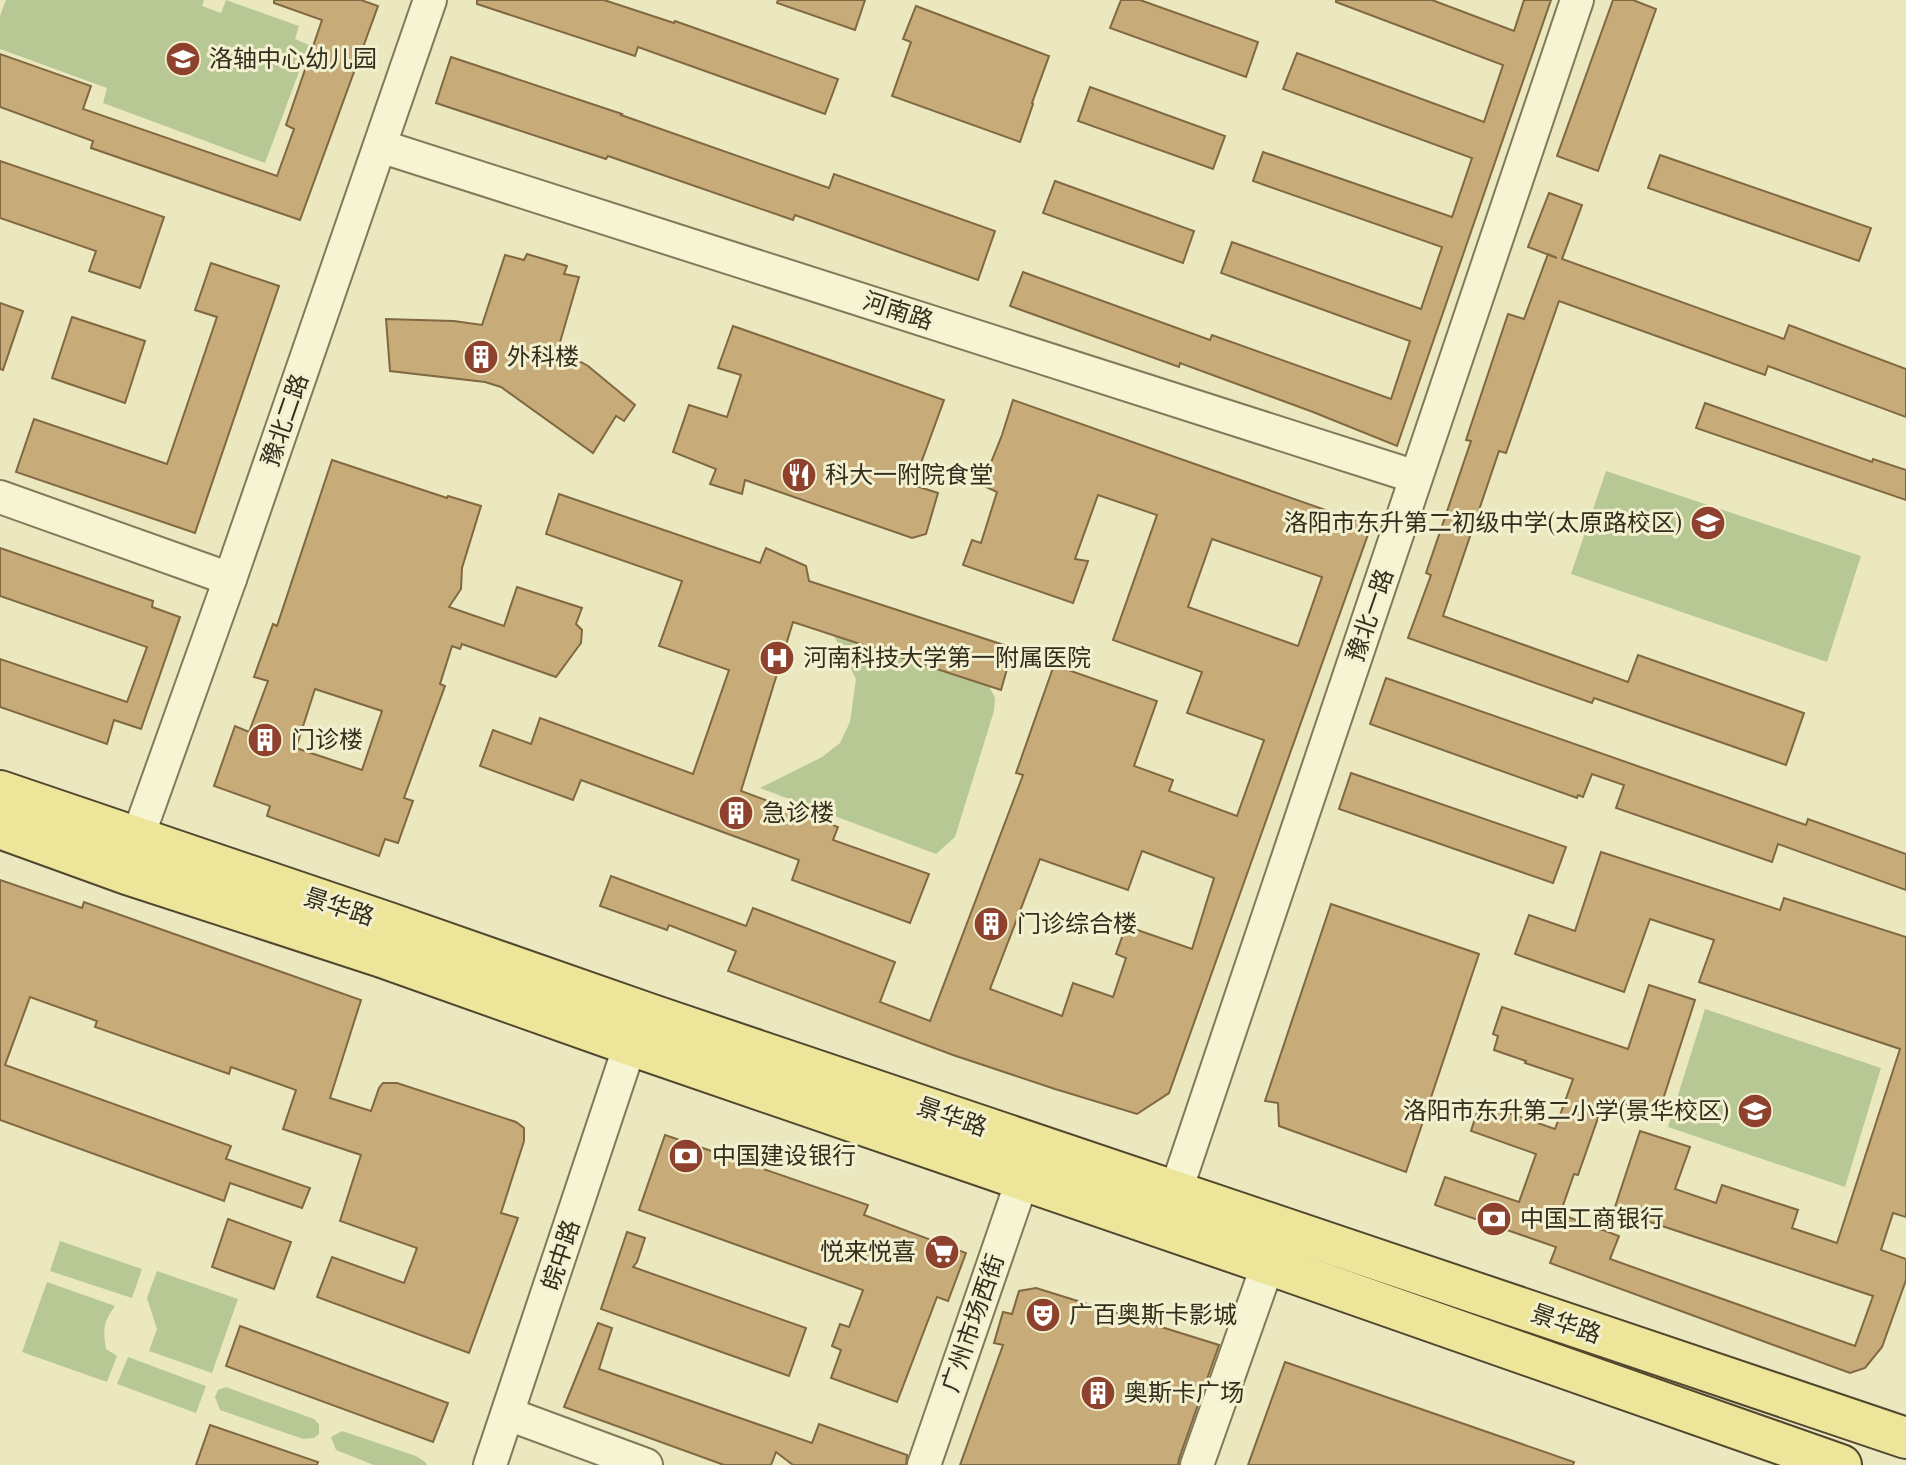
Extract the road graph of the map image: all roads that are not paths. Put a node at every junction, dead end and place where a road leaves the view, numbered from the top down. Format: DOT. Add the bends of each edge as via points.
graph roads {
  1 [pos="430,0"];
  2 [pos="1577,0"];
  3 [pos="380,146"];
  4 [pos="1416,477"];
  5 [pos="0,497"];
  6 [pos="230,579"];
  7 [pos="0,791"];
  8 [pos="0,828"];
  9 [pos="137,839"];
  10 [pos="630,1045"];
  11 [pos="1022,1181"];
  12 [pos="1175,1192"];
  13 [pos="1163,1229"];
  14 [pos="1268,1264"];
  15 [pos="508,1414"];
  16 [pos="1906,1440"];
  17 [pos="490,1465"];
  18 [pos="646,1465"];
  19 [pos="924,1465"];
  20 [pos="1197,1465"];
  21 [pos="1841,1465"];
  22 [pos="1885,1465"];
  1 -- 3 [label="street, 豫北二路"];
  2 -- 4 [label="street, 豫北一路"];
  3 -- 4 [label="street, 河南路"];
  3 -- 6 [label="street, 豫北二路"];
  4 -- 12 [label="street, 豫北一路"];
  5 -- 6 [label="street"];
  6 -- 9 [label="street, 豫北二路"];
  7 -- 9 [label="main road, 景华路"];
  8 -- 10 [label="main road, 景华路"];
  9 -- 12 [label="main road, 景华路"];
  10 -- 11 [label="main road, 景华路"];
  10 -- 15 [label="street, 皖中路"];
  11 -- 13 [label="main road, 景华路"];
  11 -- 19 [label="street, 广州市场西街"];
  12 -- 13 [label="street, 豫北一路"];
  12 -- 16 [label="main road, 景华路"];
  13 -- 14 [label="main road, 景华路"];
  14 -- 20 [label="street"];
  14 -- 21 [label="main road, 景华路"];
  15 -- 17 [label="street, 皖中路"];
  15 -- 18 [label="street"];
  16 -- 22 [label="main road"];
}
